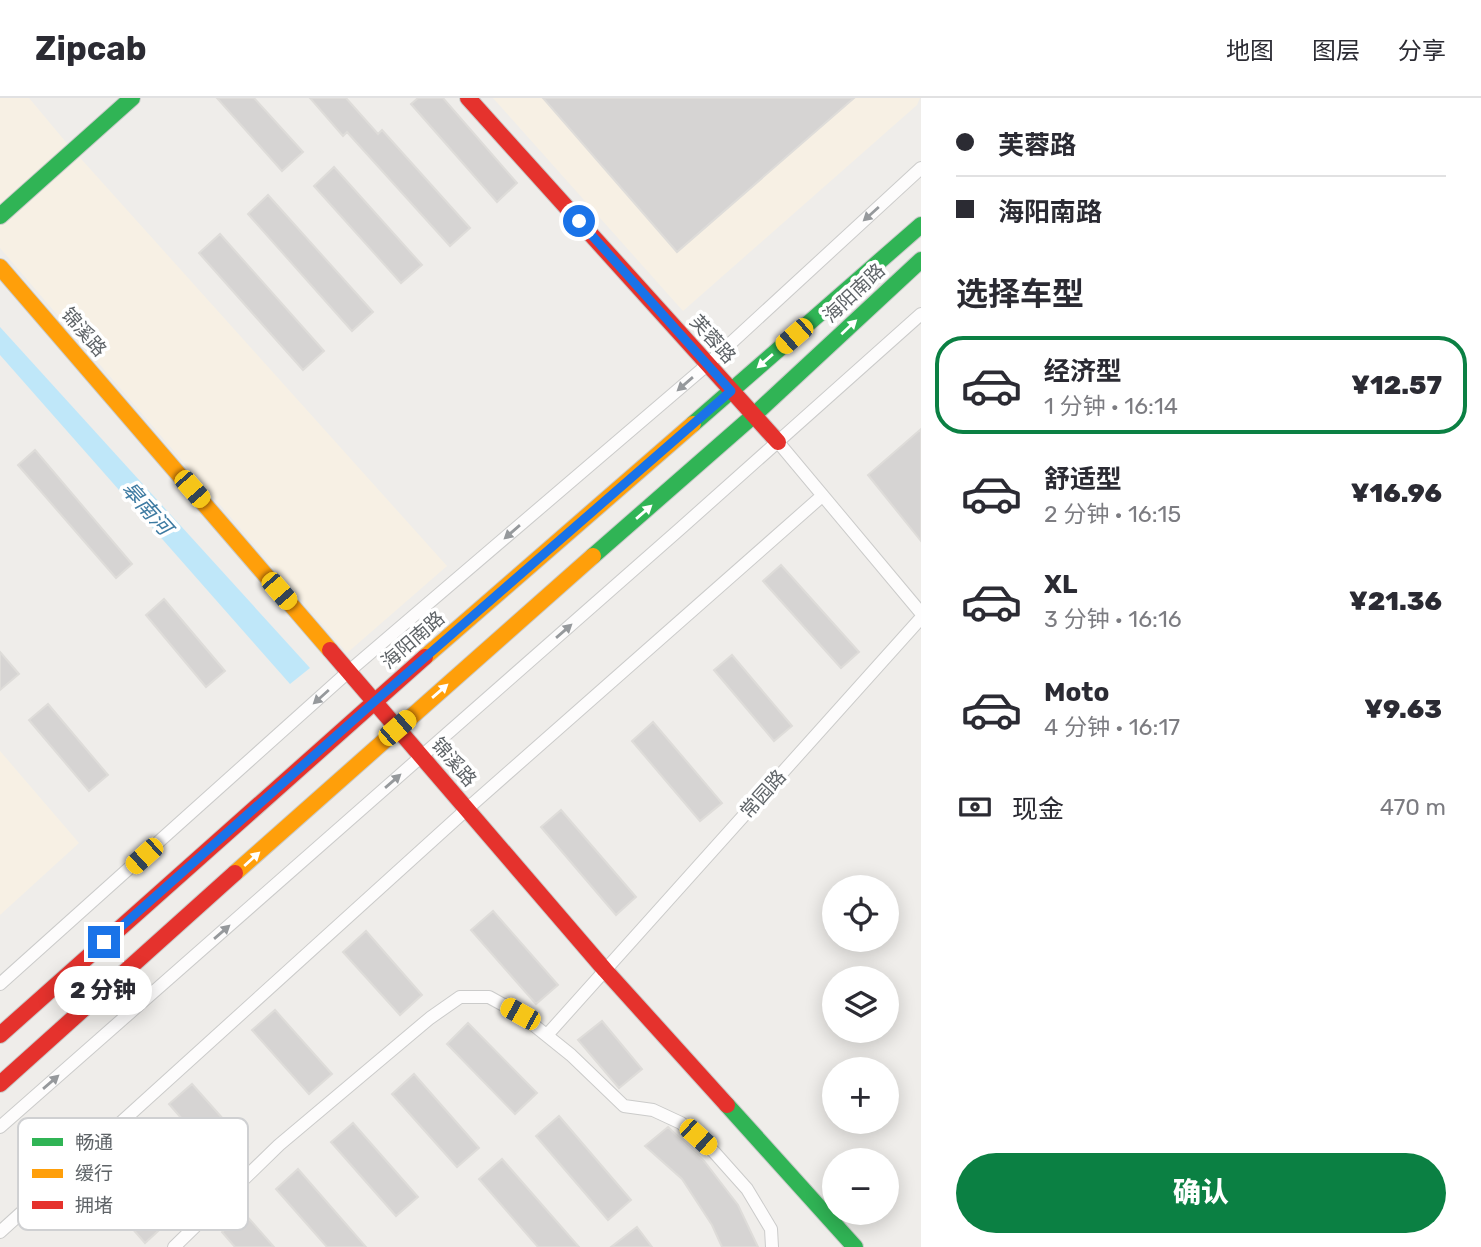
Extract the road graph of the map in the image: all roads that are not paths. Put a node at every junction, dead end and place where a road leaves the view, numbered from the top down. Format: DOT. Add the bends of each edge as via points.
graph roads {
  1 [pos="132,98"];
  2 [pos="468,98"];
  3 [pos="921,168"];
  4 [pos="0,216"];
  5 [pos="921,225"];
  6 [pos="921,260"];
  7 [pos="0,267"];
  8 [pos="921,314"];
  9 [pos="708,365"];
  10 [pos="731,391"];
  11 [pos="753,416"];
  12 [pos="778,442"];
  13 [pos="822,496"];
  14 [pos="921,615"];
  15 [pos="348,672"];
  16 [pos="374,702"];
  17 [pos="397,728"];
  18 [pos="421,756"];
  19 [pos="467,809"];
  20 [pos="605,970"];
  21 [pos="0,984"];
  22 [pos="0,1035"];
  23 [pos="547,1035"];
  24 [pos="0,1084"];
  25 [pos="126,1118"];
  26 [pos="0,1127"];
  27 [pos="248,1175"];
  28 [pos="18,1216"];
  29 [pos="192,1230"];
  30 [pos="0,1232"];
  31 [pos="174,1247"];
  32 [pos="772,1247"];
  33 [pos="855,1247"];
  1 -- 4 [label="main road"];
  2 -- 9 [label="main road, 芙蓉路"];
  3 -- 9 [label="street, one-way"];
  5 -- 10 [label="main road, 海阳南路, one-way"];
  11 -- 6 [label="main road, 海阳南路, one-way"];
  7 -- 15 [label="main road, 锦溪路"];
  8 -- 12 [label="street"];
  9 -- 10 [label="main road, 芙蓉路"];
  9 -- 15 [label="street, one-way"];
  10 -- 11 [label="main road, 芙蓉路"];
  10 -- 16 [label="main road, 海阳南路"];
  11 -- 12 [label="main road, 芙蓉路"];
  17 -- 11 [label="main road, 海阳南路, one-way"];
  12 -- 13 [label="street, 芙蓉路"];
  18 -- 12 [label="street, one-way"];
  13 -- 14 [label="street, 芙蓉路"];
  13 -- 19 [label="street"];
  14 -- 20 [label="street, 常园路"];
  15 -- 16 [label="main road, 锦溪路"];
  15 -- 21 [label="street, one-way"];
  16 -- 17 [label="main road, 锦溪路"];
  16 -- 22 [label="main road, 海阳南路"];
  17 -- 18 [label="main road, 锦溪路"];
  24 -- 17 [label="main road, 海阳南路, one-way"];
  18 -- 19 [label="main road, 锦溪路"];
  26 -- 18 [label="street, one-way"];
  19 -- 20 [label="main road, 锦溪路"];
  19 -- 25 [label="street"];
  20 -- 23 [label="street, 常园路"];
  20 -- 33 [label="main road, 锦溪路"];
  23 -- 27 [label="street" via="489,998 460,997"];
  23 -- 32 [label="street" via="624,1106 681,1123 714,1152 747,1189 771,1229"];
  28 -- 30 [label="street"];
  29 -- 31 [label="street"];
}
